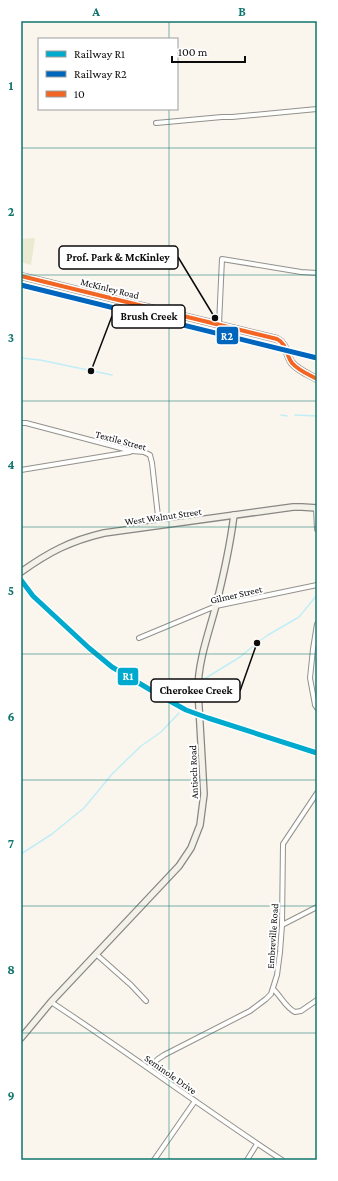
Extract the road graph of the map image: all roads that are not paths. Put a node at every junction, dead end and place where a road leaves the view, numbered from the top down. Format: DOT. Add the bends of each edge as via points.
graph roads {
  1 [pos="317,109"];
  2 [pos="156,122"];
  3 [pos="317,273"];
  4 [pos="21,276"];
  5 [pos="218,324"];
  6 [pos="317,378"];
  7 [pos="21,423"];
  8 [pos="132,451"];
  9 [pos="21,470"];
  10 [pos="316,508"];
  11 [pos="234,515"];
  12 [pos="159,525"];
  13 [pos="317,529"];
  14 [pos="21,572"];
  15 [pos="317,585"];
  16 [pos="216,606"];
  17 [pos="317,624"];
  18 [pos="139,638"];
  19 [pos="315,649"];
  20 [pos="317,708"];
  21 [pos="317,794"];
  22 [pos="317,907"];
  23 [pos="282,925"];
  24 [pos="96,954"];
  25 [pos="273,989"];
  26 [pos="317,1000"];
  27 [pos="146,1001"];
  28 [pos="51,1002"];
  29 [pos="21,1038"];
  30 [pos="149,1068"];
  31 [pos="195,1101"];
  32 [pos="258,1144"];
  33 [pos="154,1160"];
  34 [pos="247,1160"];
  35 [pos="282,1160"];
  1 -- 2 [label="street"];
  3 -- 5 [label="street" via="222,258"];
  4 -- 5 [label="street, McKinley Road"];
  5 -- 6 [label="street, McKinley Road" via="281,341 292,363 299,370"];
  7 -- 8 [label="street, Textile Street"];
  8 -- 9 [label="street"];
  8 -- 12 [label="street, Textile Street" via="150,455"];
  10 -- 11 [label="street, West Walnut Street" via="293,507"];
  10 -- 13 [label="street"];
  11 -- 12 [label="street, West Walnut Street"];
  11 -- 16 [label="street, Antioch Road"];
  12 -- 14 [label="street, West Walnut Street" via="80,539 50,552"];
  15 -- 16 [label="street, Gilmer Street"];
  16 -- 18 [label="street, Gilmer Street"];
  16 -- 24 [label="street, Antioch Road" via="198,675 204,794 200,825 191,848 178,866"];
  17 -- 19 [label="street"];
  19 -- 20 [label="street" via="310,678"];
  21 -- 23 [label="street, Embreville Road" via="283,844"];
  22 -- 23 [label="street"];
  23 -- 25 [label="street, Embreville Road" via="277,975"];
  24 -- 27 [label="street"];
  24 -- 28 [label="street, Antioch Road"];
  25 -- 26 [label="street" via="295,1012"];
  25 -- 30 [label="street, Embreville Road" via="266,999 250,1010 164,1055"];
  28 -- 29 [label="street, Antioch Road"];
  28 -- 30 [label="street, Seminole Drive"];
  30 -- 31 [label="street, Seminole Drive"];
  31 -- 32 [label="street, Seminole Drive"];
  31 -- 33 [label="street"];
  32 -- 34 [label="street"];
  32 -- 35 [label="street, Seminole Drive"];
}
